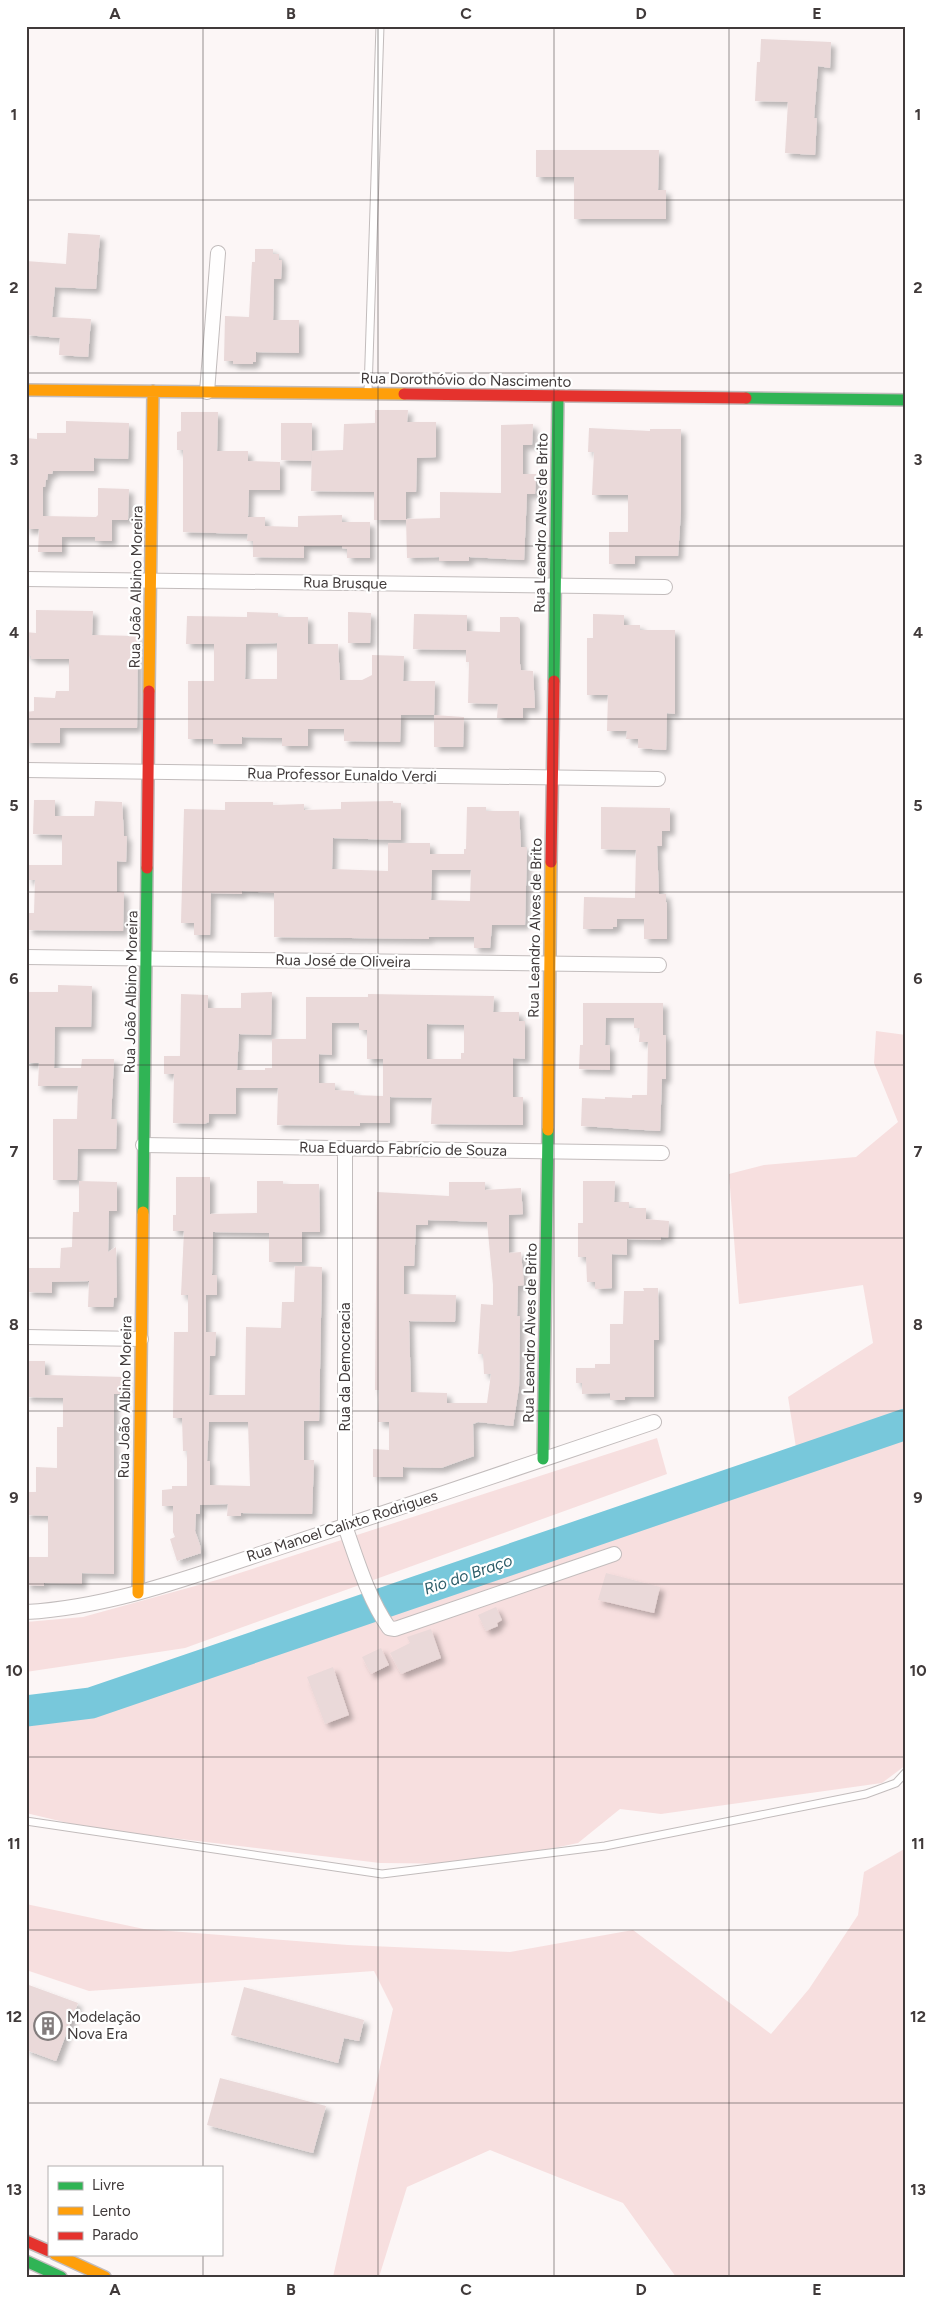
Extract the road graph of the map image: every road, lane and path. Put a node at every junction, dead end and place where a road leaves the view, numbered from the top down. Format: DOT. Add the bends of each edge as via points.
graph roads {
  1 [pos="380,26"];
  2 [pos="218,253"];
  3 [pos="26,390"];
  4 [pos="154,391"];
  5 [pos="208,392"];
  6 [pos="368,394"];
  7 [pos="558,396"];
  8 [pos="906,400"];
  9 [pos="26,579"];
  10 [pos="151,581"];
  11 [pos="555,586"];
  12 [pos="664,587"];
  13 [pos="26,770"];
  14 [pos="148,772"];
  15 [pos="552,778"];
  16 [pos="658,779"];
  17 [pos="26,957"];
  18 [pos="146,958"];
  19 [pos="550,963"];
  20 [pos="659,965"];
  21 [pos="144,1145"];
  22 [pos="346,1148"];
  23 [pos="547,1151"];
  24 [pos="662,1153"];
  25 [pos="26,1337"];
  26 [pos="141,1339"];
  27 [pos="654,1422"];
  28 [pos="543,1459"];
  29 [pos="345,1526"];
  30 [pos="614,1554"];
  31 [pos="138,1593"];
  32 [pos="26,1612"];
  33 [pos="906,1772"];
  34 [pos="26,1821"];
  35 [pos="26,2241"];
  36 [pos="48,2251"];
  37 [pos="59,2256"];
  38 [pos="26,2261"];
  39 [pos="61,2277"];
  40 [pos="105,2277"];
  1 -- 6 [label="lane"];
  2 -- 5 [label="street"];
  3 -- 4 [label="street, Rua Dorothóvio do Nascimento"];
  4 -- 5 [label="street, Rua Dorothóvio do Nascimento"];
  4 -- 10 [label="street, Rua João Albino Moreira"];
  5 -- 6 [label="street, Rua Dorothóvio do Nascimento"];
  6 -- 7 [label="street, Rua Dorothóvio do Nascimento"];
  7 -- 8 [label="street, Rua Dorothóvio do Nascimento"];
  7 -- 11 [label="street, Rua Leandro Alves de Brito"];
  9 -- 10 [label="street, Rua Brusque"];
  10 -- 11 [label="street, Rua Brusque"];
  10 -- 14 [label="street, Rua João Albino Moreira"];
  11 -- 12 [label="street, Rua Brusque"];
  11 -- 15 [label="street, Rua Leandro Alves de Brito"];
  13 -- 14 [label="street, Rua Professor Eunaldo Verdi"];
  14 -- 15 [label="street, Rua Professor Eunaldo Verdi"];
  14 -- 18 [label="street, Rua João Albino Moreira"];
  15 -- 16 [label="street, Rua Professor Eunaldo Verdi"];
  15 -- 19 [label="street, Rua Leandro Alves de Brito"];
  17 -- 18 [label="street, Rua José de Oliveira"];
  18 -- 19 [label="street, Rua José de Oliveira"];
  18 -- 21 [label="street, Rua João Albino Moreira"];
  19 -- 20 [label="street, Rua José de Oliveira"];
  19 -- 23 [label="street, Rua Leandro Alves de Brito"];
  21 -- 22 [label="street, Rua Eduardo Fabrício de Souza"];
  21 -- 26 [label="street, Rua João Albino Moreira"];
  22 -- 23 [label="street, Rua Eduardo Fabrício de Souza"];
  22 -- 29 [label="street, Rua da Democracia"];
  23 -- 24 [label="street, Rua Eduardo Fabrício de Souza"];
  23 -- 28 [label="street, Rua Leandro Alves de Brito"];
  25 -- 26 [label="street"];
  26 -- 31 [label="street, Rua João Albino Moreira"];
  27 -- 28 [label="street, Rua Manoel Calixto Rodrigues"];
  28 -- 29 [label="street, Rua Manoel Calixto Rodrigues"];
  29 -- 30 [label="street, Rua da Democracia" via="383,1619 389,1628 396,1629"];
  29 -- 31 [label="street, Rua Manoel Calixto Rodrigues"];
  31 -- 32 [label="street, Rua Manoel Calixto Rodrigues" via="77,1607"];
  33 -- 34 [label="lane" via="896,1783 866,1794 615,1844 382,1874"];
  35 -- 36 [label="street"];
  37 -- 40 [label="street"];
  38 -- 39 [label="street"];
}
